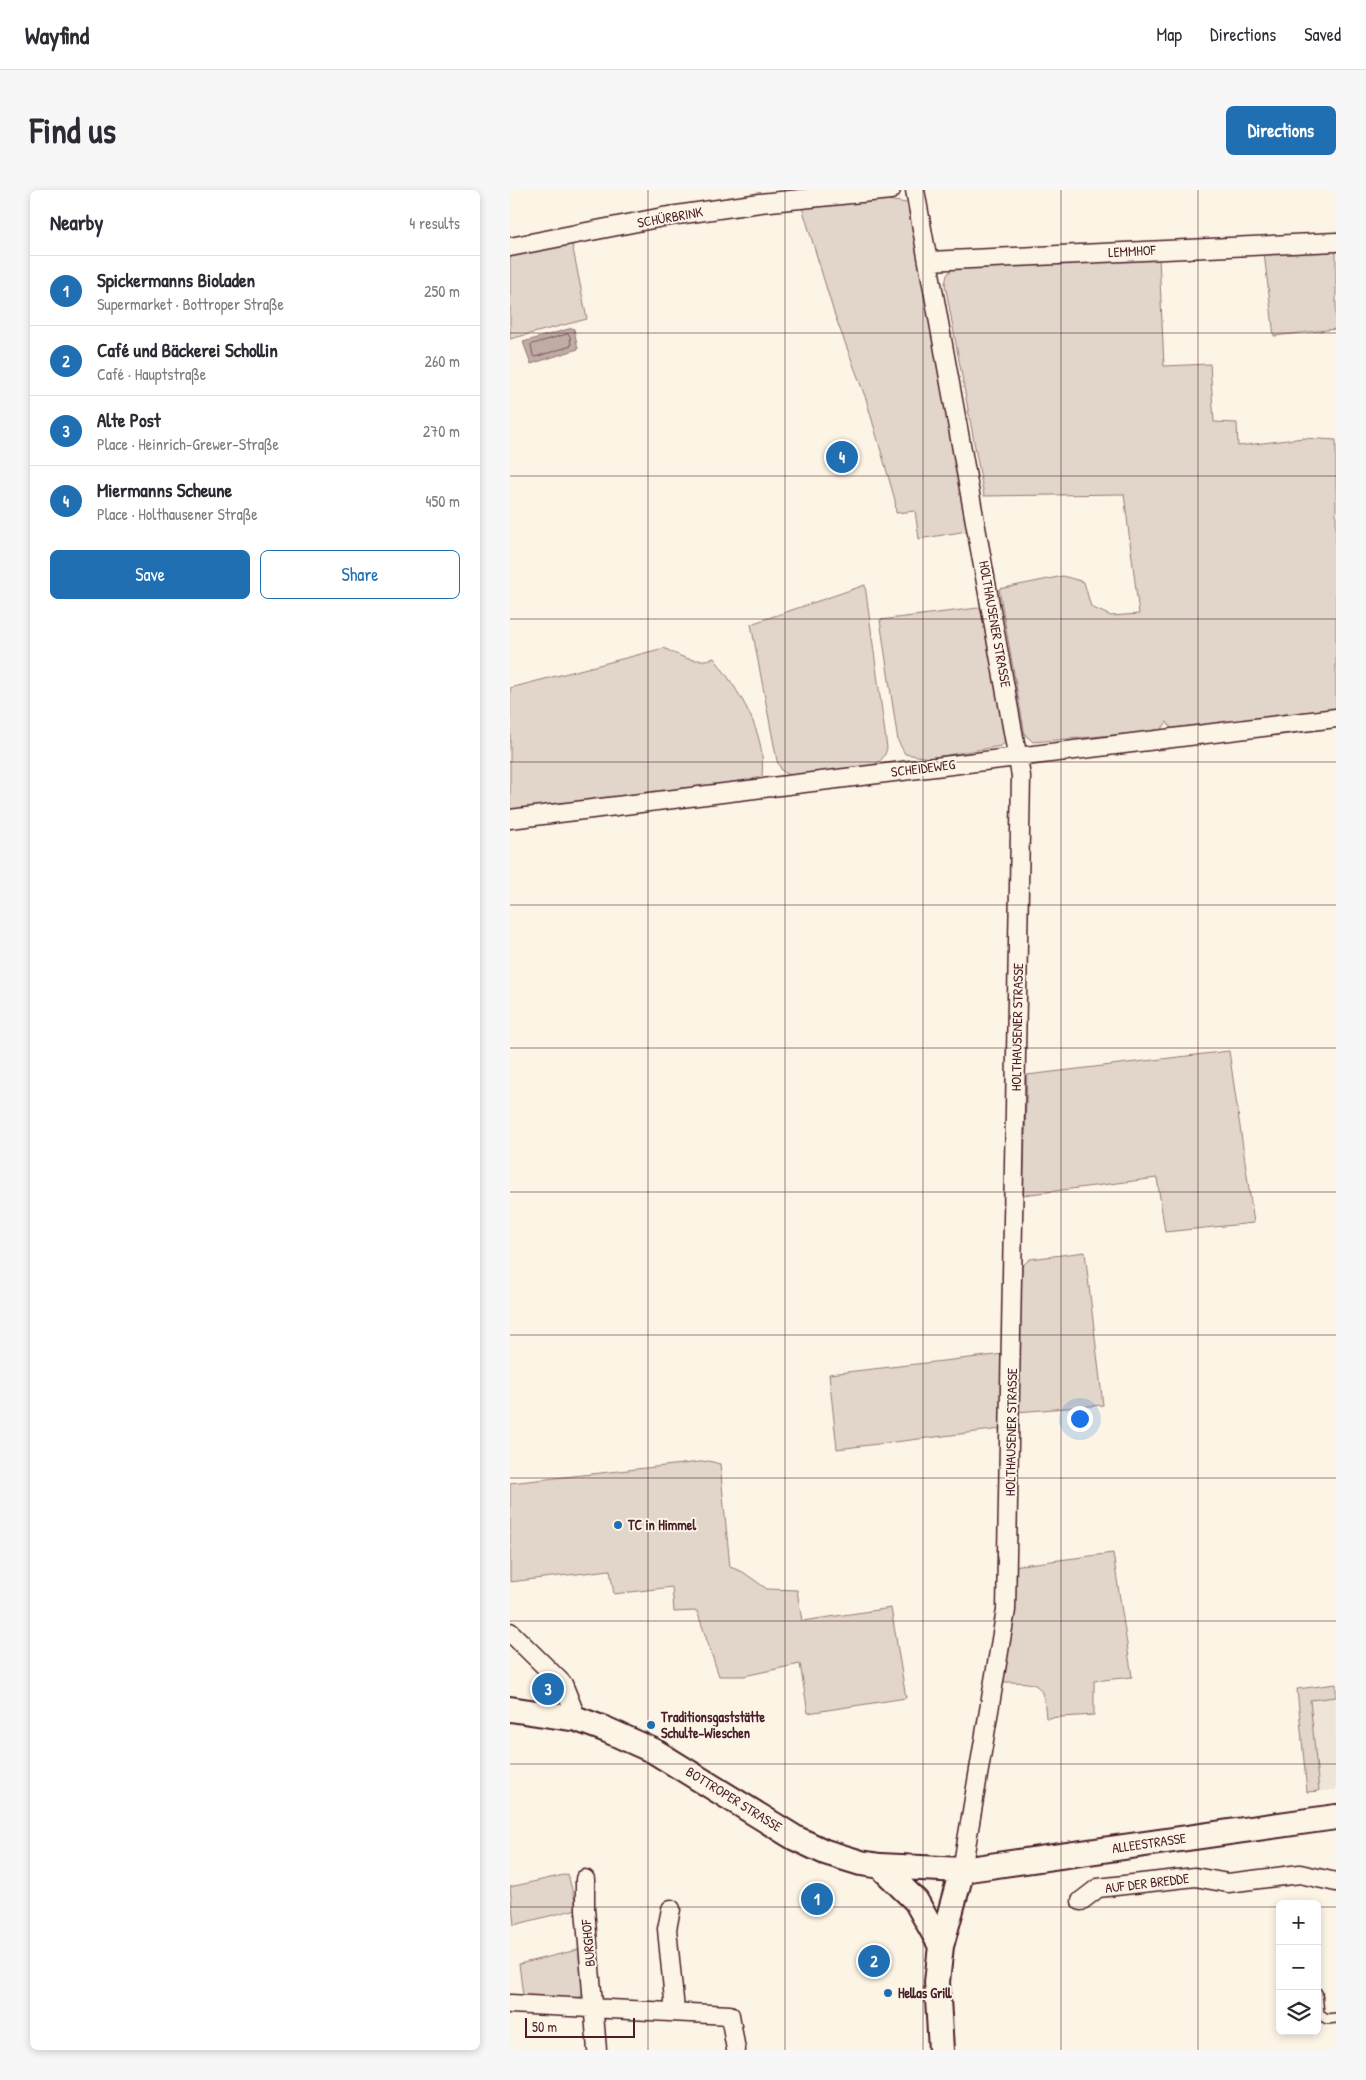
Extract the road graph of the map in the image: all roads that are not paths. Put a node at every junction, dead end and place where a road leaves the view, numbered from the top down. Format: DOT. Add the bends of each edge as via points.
graph roads {
  1 [pos="891,190"];
  2 [pos="915,190"];
  3 [pos="1336,242"];
  4 [pos="510,247"];
  5 [pos="929,261"];
  6 [pos="1336,718"];
  7 [pos="1018,756"];
  8 [pos="510,819"];
  9 [pos="510,1632"];
  10 [pos="510,1709"];
  11 [pos="577,1719"];
  12 [pos="1336,1816"];
  13 [pos="880,1866"];
  14 [pos="962,1870"];
  15 [pos="586,1879"];
  16 [pos="1336,1882"];
  17 [pos="1081,1901"];
  18 [pos="671,1909"];
  19 [pos="941,1946"];
  20 [pos="510,2004"];
  21 [pos="594,2008"];
  22 [pos="675,2010"];
  23 [pos="597,2050"];
  24 [pos="736,2050"];
  25 [pos="941,2050"];
  1 -- 4 [label="street, SCHÜRBRINK" via="663,217"];
  2 -- 5 [label="street, HOLTHAUSENER STRASSE"];
  3 -- 5 [label="street, LEMMHOF"];
  5 -- 7 [label="street, HOLTHAUSENER STRASSE"];
  6 -- 7 [label="street, SCHEIDEWEG"];
  7 -- 8 [label="street, SCHEIDEWEG"];
  7 -- 14 [label="street, HOLTHAUSENER STRASSE" via="1021,796 1006,1610"];
  9 -- 11 [label="street" via="563,1684"];
  10 -- 11 [label="main road, BOTTROPER STRASSE"];
  11 -- 13 [label="main road, BOTTROPER STRASSE" via="654,1751 795,1838 824,1852"];
  12 -- 14 [label="main road, ALLEESTRASSE"];
  13 -- 14 [label="main road, BOTTROPER STRASSE"];
  13 -- 19 [label="main road" via="916,1901"];
  14 -- 19 [label="main road"];
  15 -- 21 [label="street, BURGHOF" via="585,1909"];
  16 -- 17 [label="street, AUF DER BREDDE" via="1300,1874 1228,1883 1195,1877 1098,1888"];
  18 -- 22 [label="street" via="667,1929"];
  19 -- 25 [label="main road" via="937,1982"];
  20 -- 21 [label="street"];
  21 -- 22 [label="street"];
  21 -- 23 [label="street, BURGHOF"];
  22 -- 24 [label="street" via="730,2015"];
}
